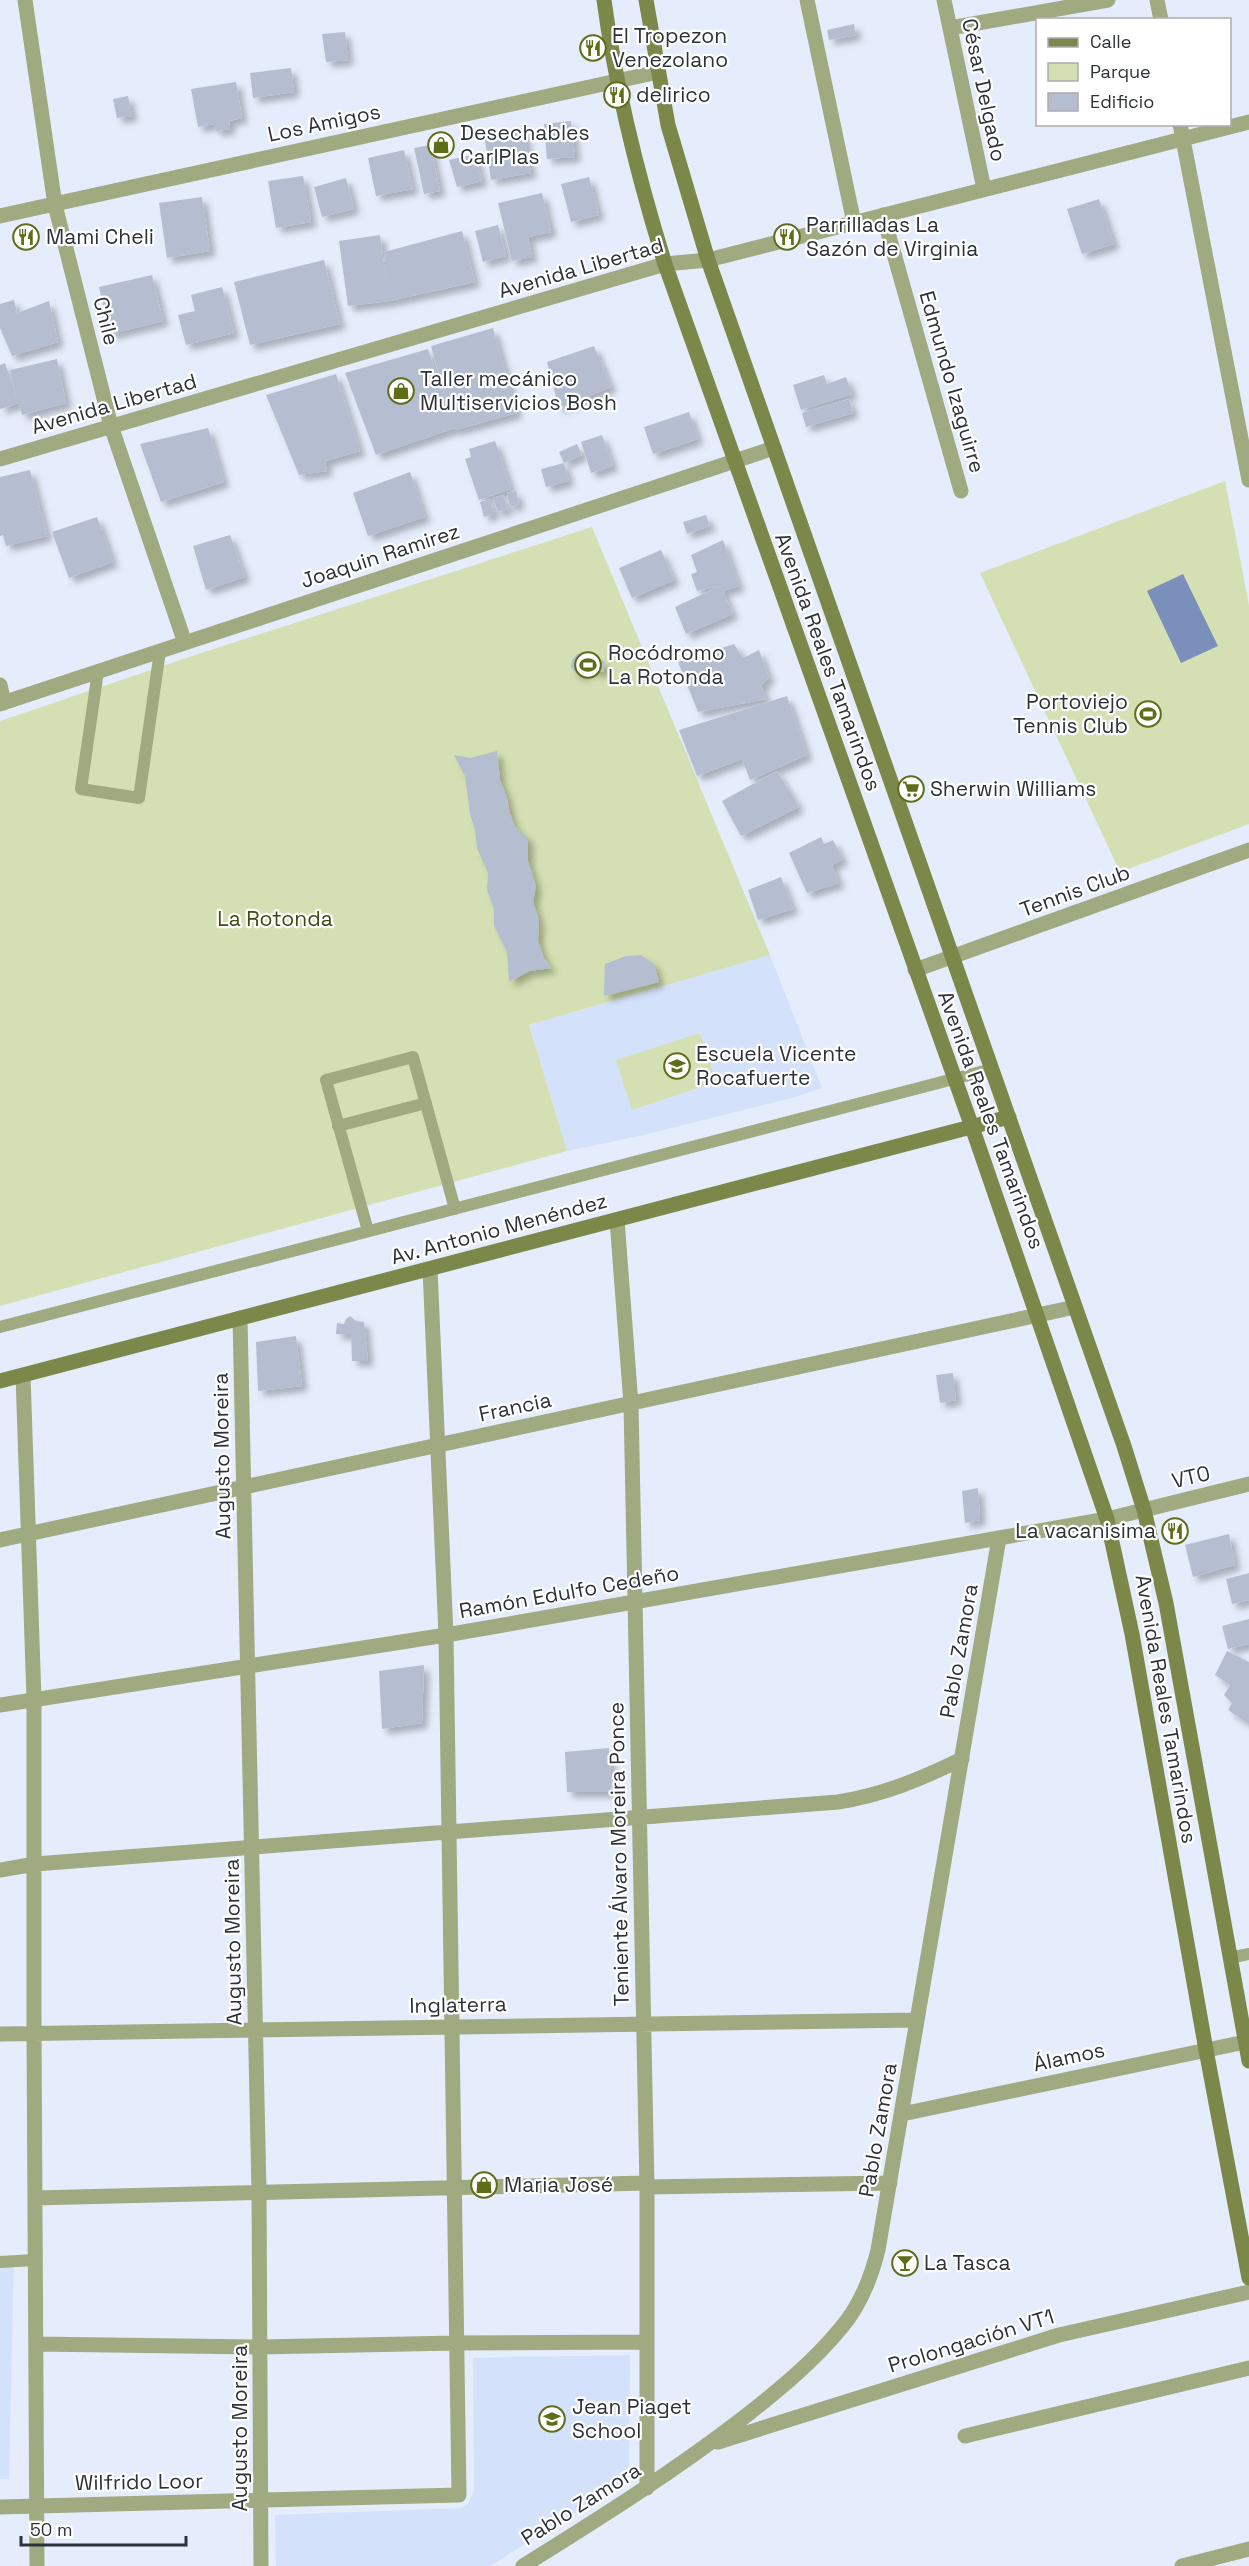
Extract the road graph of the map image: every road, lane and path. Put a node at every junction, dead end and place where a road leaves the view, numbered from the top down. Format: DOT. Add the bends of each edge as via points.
graph roads {
  1 [pos="25,0"];
  2 [pos="604,0"];
  3 [pos="646,0"];
  4 [pos="807,0"];
  5 [pos="944,0"];
  6 [pos="1108,0"];
  7 [pos="1157,0"];
  8 [pos="1161,18"];
  9 [pos="950,28"];
  10 [pos="658,72"];
  11 [pos="616,80"];
  12 [pos="1249,122"];
  13 [pos="1231,125"];
  14 [pos="1222,126"];
  15 [pos="1182,132"];
  16 [pos="984,189"];
  17 [pos="55,204"];
  18 [pos="883,215"];
  19 [pos="0,216"];
  20 [pos="854,223"];
  21 [pos="708,260"];
  22 [pos="665,264"];
  23 [pos="111,426"];
  24 [pos="774,448"];
  25 [pos="0,459"];
  26 [pos="734,462"];
  27 [pos="1249,480"];
  28 [pos="961,491"];
  29 [pos="185,643"];
  30 [pos="160,651"];
  31 [pos="98,671"];
  32 [pos="0,685"];
  33 [pos="2,703"];
  34 [pos="1249,850"];
  35 [pos="952,958"];
  36 [pos="915,969"];
  37 [pos="992,1069"];
  38 [pos="955,1079"];
  39 [pos="426,1103"];
  40 [pos="1009,1117"];
  41 [pos="338,1126"];
  42 [pos="972,1127"];
  43 [pos="455,1209"];
  44 [pos="617,1220"];
  45 [pos="368,1231"];
  46 [pos="430,1269"];
  47 [pos="1075,1307"];
  48 [pos="1039,1316"];
  49 [pos="240,1318"];
  50 [pos="0,1327"];
  51 [pos="23,1375"];
  52 [pos="0,1381"];
  53 [pos="632,1404"];
  54 [pos="438,1445"];
  55 [pos="1249,1484"];
  56 [pos="244,1487"];
  57 [pos="1144,1510"];
  58 [pos="1107,1519"];
  59 [pos="27,1534"];
  60 [pos="999,1538"];
  61 [pos="0,1540"];
  62 [pos="636,1601"];
  63 [pos="446,1635"];
  64 [pos="247,1666"];
  65 [pos="34,1699"];
  66 [pos="0,1704"];
  67 [pos="962,1759"];
  68 [pos="639,1818"];
  69 [pos="448,1833"];
  70 [pos="252,1848"];
  71 [pos="34,1864"];
  72 [pos="0,1870"];
  73 [pos="1249,1954"];
  74 [pos="1229,1958"];
  75 [pos="1244,2003"];
  76 [pos="917,2020"];
  77 [pos="643,2024"];
  78 [pos="452,2026"];
  79 [pos="256,2030"];
  80 [pos="34,2033"];
  81 [pos="0,2034"];
  82 [pos="1245,2042"];
  83 [pos="1206,2050"];
  84 [pos="1249,2061"];
  85 [pos="902,2114"];
  86 [pos="890,2183"];
  87 [pos="647,2185"];
  88 [pos="455,2187"];
  89 [pos="259,2192"];
  90 [pos="35,2198"];
  91 [pos="35,2260"];
  92 [pos="0,2262"];
  93 [pos="1249,2278"];
  94 [pos="1249,2292"];
  95 [pos="647,2342"];
  96 [pos="36,2343"];
  97 [pos="456,2343"];
  98 [pos="260,2347"];
  99 [pos="1249,2368"];
  100 [pos="965,2436"];
  101 [pos="709,2444"];
  102 [pos="647,2488"];
  103 [pos="261,2500"];
  104 [pos="37,2506"];
  105 [pos="0,2507"];
  106 [pos="1249,2549"];
  107 [pos="37,2566"];
  108 [pos="261,2566"];
  109 [pos="523,2566"];
  110 [pos="1182,2566"];
  1 -- 17 [label="street, Chile"];
  2 -- 11 [label="main road, Avenida Reales Tamarindos"];
  3 -- 10 [label="main road, Avenida Reales Tamarindos"];
  4 -- 20 [label="street"];
  5 -- 9 [label="street, César Delgado"];
  6 -- 9 [label="street"];
  7 -- 8 [label="street"];
  9 -- 16 [label="street, César Delgado"];
  10 -- 11 [label="street, Los Amigos"];
  10 -- 21 [label="main road, Avenida Reales Tamarindos" via="681,175"];
  11 -- 17 [label="street, Los Amigos"];
  11 -- 22 [label="main road, Avenida Reales Tamarindos" via="631,148"];
  12 -- 13 [label="street, Avenida Libertad"];
  14 -- 15 [label="street, Avenida Libertad"];
  15 -- 16 [label="street, Avenida Libertad"];
  15 -- 27 [label="street"];
  16 -- 18 [label="street, Avenida Libertad"];
  17 -- 19 [label="street, Los Amigos"];
  17 -- 23 [label="street, Chile"];
  18 -- 20 [label="street, Avenida Libertad"];
  18 -- 28 [label="street, Edmundo Izaguirre"];
  20 -- 21 [label="street, Avenida Libertad"];
  21 -- 22 [label="street, Avenida Libertad"];
  21 -- 24 [label="main road, Avenida Reales Tamarindos"];
  22 -- 23 [label="street, Avenida Libertad"];
  22 -- 26 [label="main road, Avenida Reales Tamarindos"];
  23 -- 25 [label="street, Avenida Libertad"];
  23 -- 29 [label="street, Chile"];
  24 -- 26 [label="street, Joaquin Ramirez"];
  24 -- 35 [label="main road, Avenida Reales Tamarindos"];
  26 -- 29 [label="street, Joaquin Ramirez"];
  26 -- 36 [label="main road, Avenida Reales Tamarindos"];
  29 -- 30 [label="street, Joaquin Ramirez"];
  30 -- 31 [label="street, Joaquin Ramirez"];
  30 -- 31 [label="lane" via="139,798 81,789"];
  31 -- 33 [label="street, Joaquin Ramirez"];
  32 -- 33 [label="street"];
  34 -- 35 [label="street, Tennis Club"];
  35 -- 36 [label="street, Tennis Club"];
  35 -- 37 [label="main road, Avenida Reales Tamarindos"];
  36 -- 38 [label="main road, Avenida Reales Tamarindos"];
  37 -- 38 [label="lane, Av. Antonio Menéndez"];
  37 -- 40 [label="main road, Avenida Reales Tamarindos"];
  38 -- 42 [label="main road, Avenida Reales Tamarindos"];
  38 -- 43 [label="lane, Av. Antonio Menéndez"];
  39 -- 41 [label="lane"];
  39 -- 41 [label="lane" via="413,1057 326,1080"];
  39 -- 43 [label="lane"];
  40 -- 42 [label="main road, Av. Antonio Menéndez"];
  40 -- 47 [label="main road, Avenida Reales Tamarindos"];
  41 -- 45 [label="lane"];
  42 -- 44 [label="main road, Av. Antonio Menéndez"];
  42 -- 48 [label="main road, Avenida Reales Tamarindos"];
  43 -- 45 [label="lane, Av. Antonio Menéndez"];
  44 -- 46 [label="main road, Av. Antonio Menéndez"];
  44 -- 53 [label="street, Teniente Álvaro Moreira Ponce"];
  45 -- 50 [label="lane, Av. Antonio Menéndez"];
  46 -- 49 [label="main road, Av. Antonio Menéndez"];
  46 -- 54 [label="street"];
  47 -- 48 [label="street, Francia"];
  47 -- 57 [label="main road, Avenida Reales Tamarindos"];
  48 -- 53 [label="street, Francia"];
  48 -- 58 [label="main road, Avenida Reales Tamarindos"];
  49 -- 51 [label="main road, Av. Antonio Menéndez"];
  49 -- 56 [label="street, Augusto Moreira"];
  51 -- 52 [label="main road, Av. Antonio Menéndez"];
  51 -- 59 [label="street"];
  53 -- 54 [label="street, Francia"];
  53 -- 62 [label="street, Teniente Álvaro Moreira Ponce"];
  54 -- 56 [label="street, Francia"];
  54 -- 63 [label="street"];
  55 -- 57 [label="street, VT0"];
  56 -- 59 [label="street, Francia"];
  56 -- 64 [label="street, Augusto Moreira"];
  57 -- 58 [label="street, Ramón Edulfo Cedeño"];
  57 -- 74 [label="main road, Avenida Reales Tamarindos" via="1172,1633"];
  58 -- 60 [label="street, Ramón Edulfo Cedeño"];
  58 -- 83 [label="main road, Avenida Reales Tamarindos" via="1132,1634"];
  59 -- 61 [label="street, Francia"];
  59 -- 65 [label="street"];
  60 -- 62 [label="street, Ramón Edulfo Cedeño"];
  60 -- 67 [label="street, Pablo Zamora"];
  62 -- 63 [label="street, Ramón Edulfo Cedeño"];
  62 -- 68 [label="street, Teniente Álvaro Moreira Ponce"];
  63 -- 64 [label="street, Ramón Edulfo Cedeño"];
  63 -- 69 [label="street"];
  64 -- 65 [label="street, Ramón Edulfo Cedeño"];
  64 -- 70 [label="street, Augusto Moreira"];
  65 -- 66 [label="street, Ramón Edulfo Cedeño"];
  65 -- 71 [label="street"];
  67 -- 68 [label="street" via="904,1786 865,1798"];
  67 -- 76 [label="street, Pablo Zamora"];
  68 -- 69 [label="street"];
  68 -- 77 [label="street, Teniente Álvaro Moreira Ponce"];
  69 -- 70 [label="street"];
  69 -- 78 [label="street"];
  70 -- 71 [label="street"];
  70 -- 79 [label="street, Augusto Moreira"];
  71 -- 72 [label="street"];
  71 -- 80 [label="street"];
  73 -- 74 [label="lane"];
  74 -- 75 [label="main road, Avenida Reales Tamarindos"];
  75 -- 82 [label="main road, Avenida Reales Tamarindos"];
  76 -- 77 [label="street, Inglaterra"];
  76 -- 85 [label="street, Pablo Zamora"];
  77 -- 78 [label="street, Inglaterra"];
  77 -- 87 [label="street, Teniente Álvaro Moreira Ponce"];
  78 -- 79 [label="street, Inglaterra"];
  78 -- 88 [label="street"];
  79 -- 80 [label="street, Inglaterra"];
  79 -- 89 [label="street, Augusto Moreira"];
  80 -- 81 [label="street, Inglaterra"];
  80 -- 90 [label="street"];
  82 -- 83 [label="street, Álamos"];
  82 -- 84 [label="main road, Avenida Reales Tamarindos"];
  83 -- 85 [label="street, Álamos"];
  83 -- 93 [label="main road, Avenida Reales Tamarindos"];
  85 -- 86 [label="street, Pablo Zamora"];
  86 -- 87 [label="street"];
  86 -- 101 [label="street, Pablo Zamora" via="874,2268 851,2315 808,2363"];
  87 -- 88 [label="street"];
  87 -- 95 [label="street, Teniente Álvaro Moreira Ponce"];
  88 -- 89 [label="street"];
  88 -- 97 [label="street"];
  89 -- 90 [label="street"];
  89 -- 98 [label="street, Augusto Moreira"];
  90 -- 91 [label="street"];
  91 -- 92 [label="lane"];
  91 -- 96 [label="street"];
  94 -- 101 [label="street, Prolongación VT1" via="1059,2335"];
  95 -- 97 [label="street"];
  95 -- 102 [label="street, Teniente Álvaro Moreira Ponce"];
  96 -- 98 [label="street"];
  96 -- 104 [label="street"];
  97 -- 98 [label="street"];
  97 -- 103 [label="street, Wilfrido Loor" via="459,2495"];
  98 -- 103 [label="street, Augusto Moreira"];
  99 -- 100 [label="street"];
  101 -- 102 [label="street, Pablo Zamora"];
  102 -- 109 [label="street, Pablo Zamora"];
  103 -- 104 [label="street, Wilfrido Loor"];
  103 -- 108 [label="street, Augusto Moreira"];
  104 -- 105 [label="street, Wilfrido Loor"];
  104 -- 107 [label="street"];
  106 -- 110 [label="street"];
}
